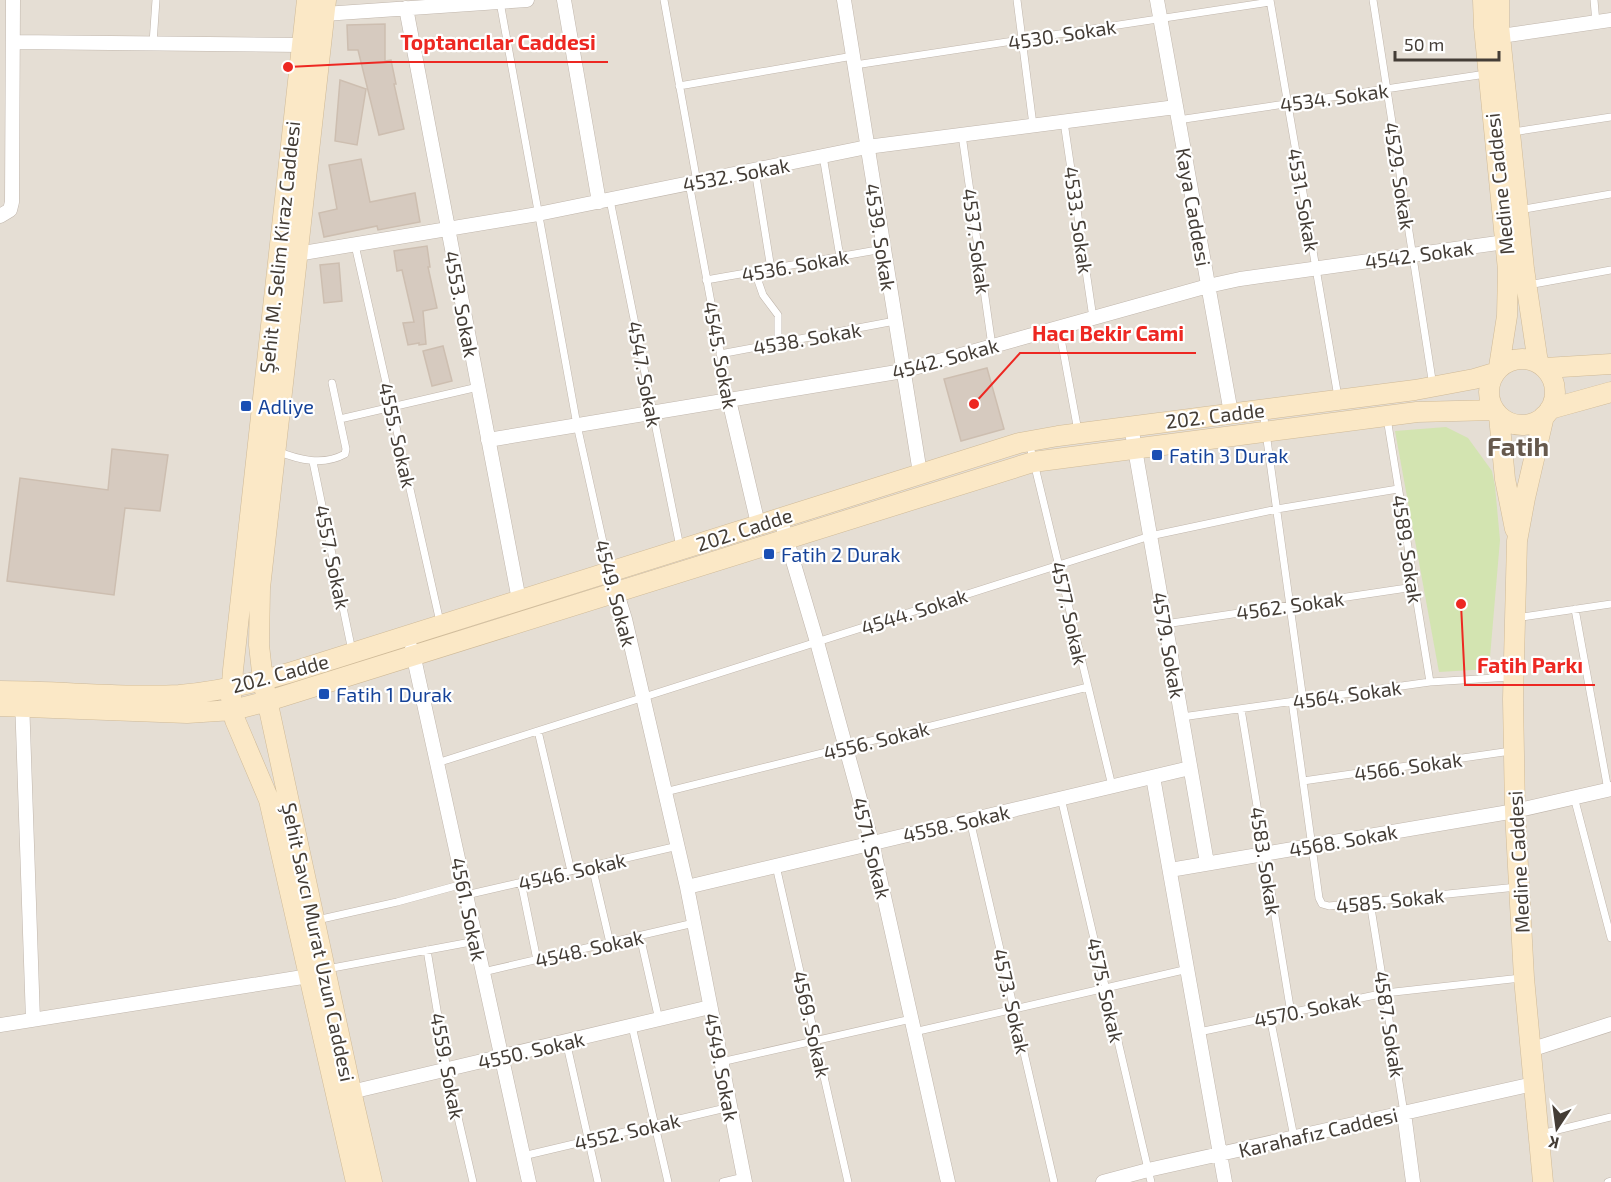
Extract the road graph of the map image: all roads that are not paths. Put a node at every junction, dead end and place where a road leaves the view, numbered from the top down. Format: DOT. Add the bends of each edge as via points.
graph roads {
  1 [pos="14,0"];
  2 [pos="156,0"];
  3 [pos="307,0"];
  4 [pos="527,0"];
  5 [pos="564,0"];
  6 [pos="664,0"];
  7 [pos="844,0"];
  8 [pos="1017,0"];
  9 [pos="1157,0"];
  10 [pos="1373,0"];
  11 [pos="1483,0"];
  12 [pos="1498,0"];
  13 [pos="1594,0"];
  14 [pos="1270,1"];
  15 [pos="500,2"];
  16 [pos="325,7"];
  17 [pos="406,8"];
  18 [pos="1160,19"];
  19 [pos="1611,20"];
  20 [pos="1596,22"];
  21 [pos="1501,36"];
  22 [pos="1022,40"];
  23 [pos="14,42"];
  24 [pos="153,44"];
  25 [pos="302,45"];
  26 [pos="853,60"];
  27 [pos="1489,74"];
  28 [pos="680,86"];
  29 [pos="1387,89"];
  30 [pos="1288,104"];
  31 [pos="1177,113"];
  32 [pos="1611,117"];
  33 [pos="1064,122"];
  34 [pos="1033,126"];
  35 [pos="1510,133"];
  36 [pos="962,135"];
  37 [pos="867,147"];
  38 [pos="823,156"];
  39 [pos="755,170"];
  40 [pos="693,183"];
  41 [pos="1611,194"];
  42 [pos="604,201"];
  43 [pos="1518,210"];
  44 [pos="538,214"];
  45 [pos="0,216"];
  46 [pos="448,229"];
  47 [pos="1505,242"];
  48 [pos="355,245"];
  49 [pos="883,249"];
  50 [pos="297,254"];
  51 [pos="1412,255"];
  52 [pos="840,257"];
  53 [pos="1316,268"];
  54 [pos="771,269"];
  55 [pos="1611,270"];
  56 [pos="755,272"];
  57 [pos="706,280"];
  58 [pos="1526,285"];
  59 [pos="1208,286"];
  60 [pos="1093,318"];
  61 [pos="895,321"];
  62 [pos="1059,328"];
  63 [pos="778,343"];
  64 [pos="992,346"];
  65 [pos="720,354"];
  66 [pos="1611,364"];
  67 [pos="1541,365"];
  68 [pos="1497,370"];
  69 [pos="903,371"];
  70 [pos="332,382"];
  71 [pos="478,387"];
  72 [pos="1433,387"];
  73 [pos="1611,392"];
  74 [pos="729,400"];
  75 [pos="1338,400"];
  76 [pos="392,407"];
  77 [pos="1263,409"];
  78 [pos="652,412"];
  79 [pos="1547,412"];
  80 [pos="1231,413"];
  81 [pos="1496,413"];
  82 [pos="1386,416"];
  83 [pos="340,419"];
  84 [pos="578,424"];
  85 [pos="1131,426"];
  86 [pos="1266,431"];
  87 [pos="1078,433"];
  88 [pos="488,440"];
  89 [pos="1028,441"];
  90 [pos="266,447"];
  91 [pos="1135,448"];
  92 [pos="313,462"];
  93 [pos="1034,462"];
  94 [pos="920,473"];
  95 [pos="1398,489"];
  96 [pos="1277,508"];
  97 [pos="780,517"];
  98 [pos="758,524"];
  99 [pos="1150,536"];
  100 [pos="787,538"];
  101 [pos="1517,541"];
  102 [pos="681,549"];
  103 [pos="1058,565"];
  104 [pos="610,571"];
  105 [pos="1414,587"];
  106 [pos="617,592"];
  107 [pos="519,600"];
  108 [pos="1611,604"];
  109 [pos="1290,605"];
  110 [pos="1575,609"];
  111 [pos="1515,618"];
  112 [pos="1165,624"];
  113 [pos="441,625"];
  114 [pos="409,635"];
  115 [pos="818,642"];
  116 [pos="353,653"];
  117 [pos="414,656"];
  118 [pos="1514,676"];
  119 [pos="263,681"];
  120 [pos="1430,682"];
  121 [pos="231,687"];
  122 [pos="1088,687"];
  123 [pos="0,691"];
  124 [pos="643,697"];
  125 [pos="22,699"];
  126 [pos="1303,700"];
  127 [pos="268,701"];
  128 [pos="1292,702"];
  129 [pos="0,706"];
  130 [pos="1241,709"];
  131 [pos="232,710"];
  132 [pos="1182,717"];
  133 [pos="538,731"];
  134 [pos="846,747"];
  135 [pos="1514,750"];
  136 [pos="437,763"];
  137 [pos="1190,768"];
  138 [pos="1152,777"];
  139 [pos="1303,782"];
  140 [pos="1112,786"];
  141 [pos="1609,790"];
  142 [pos="665,792"];
  143 [pos="1574,797"];
  144 [pos="1061,798"];
  145 [pos="1515,811"];
  146 [pos="970,820"];
  147 [pos="872,843"];
  148 [pos="678,846"];
  149 [pos="1312,846"];
  150 [pos="1265,854"];
  151 [pos="1207,864"];
  152 [pos="592,866"];
  153 [pos="776,866"];
  154 [pos="1170,870"];
  155 [pos="571,871"];
  156 [pos="521,882"];
  157 [pos="687,887"];
  158 [pos="1519,887"];
  159 [pos="465,889"];
  160 [pos="1370,902"];
  161 [pos="314,921"];
  162 [pos="694,923"];
  163 [pos="640,936"];
  164 [pos="1611,938"];
  165 [pos="476,941"];
  166 [pos="610,943"];
  167 [pos="427,950"];
  168 [pos="537,960"];
  169 [pos="1188,969"];
  170 [pos="317,972"];
  171 [pos="483,972"];
  172 [pos="1524,978"];
  173 [pos="1106,988"];
  174 [pos="1385,993"];
  175 [pos="711,1007"];
  176 [pos="1014,1009"];
  177 [pos="1291,1013"];
  178 [pos="1270,1017"];
  179 [pos="33,1020"];
  180 [pos="659,1020"];
  181 [pos="1611,1024"];
  182 [pos="0,1025"];
  183 [pos="913,1025"];
  184 [pos="632,1026"];
  185 [pos="1199,1032"];
  186 [pos="566,1041"];
  187 [pos="816,1041"];
  188 [pos="1530,1050"];
  189 [pos="501,1057"];
  190 [pos="721,1062"];
  191 [pos="447,1070"];
  192 [pos="1533,1084"];
  193 [pos="351,1092"];
  194 [pos="730,1107"];
  195 [pos="1404,1113"];
  196 [pos="1611,1117"];
  197 [pos="655,1125"];
  198 [pos="1537,1135"];
  199 [pos="1294,1137"];
  200 [pos="588,1140"];
  201 [pos="1220,1154"];
  202 [pos="523,1156"];
  203 [pos="1150,1176"];
  204 [pos="744,1180"];
  205 [pos="356,1182"];
  206 [pos="372,1182"];
  207 [pos="473,1182"];
  208 [pos="529,1182"];
  209 [pos="598,1182"];
  210 [pos="668,1182"];
  211 [pos="723,1182"];
  212 [pos="848,1182"];
  213 [pos="948,1182"];
  214 [pos="1054,1182"];
  215 [pos="1103,1182"];
  216 [pos="1225,1182"];
  217 [pos="1413,1182"];
  218 [pos="1543,1182"];
  1 -- 23 [label="street"];
  2 -- 24 [label="lane"];
  3 -- 25 [label="street, Şehit M. Selim Kiraz Caddesi"];
  4 -- 15 [label="street"];
  5 -- 42 [label="street, 4547. Sokak"];
  6 -- 28 [label="lane, 4545. Sokak"];
  7 -- 26 [label="street, 4539. Sokak"];
  8 -- 22 [label="lane"];
  9 -- 18 [label="street, Kaya Caddesi"];
  10 -- 29 [label="lane, 4529. Sokak"];
  11 -- 27 [label="street, Medine Caddesi"];
  12 -- 21 [label="street, Medine Caddesi"];
  13 -- 20 [label="lane"];
  14 -- 18 [label="lane, 4530. Sokak"];
  14 -- 30 [label="lane, 4531. Sokak"];
  15 -- 17 [label="street"];
  15 -- 44 [label="lane, 4549. Sokak"];
  16 -- 17 [label="street"];
  16 -- 50 [label="street, Şehit M. Selim Kiraz Caddesi"];
  17 -- 46 [label="street, 4553. Sokak"];
  18 -- 22 [label="lane, 4530. Sokak"];
  18 -- 31 [label="street, Kaya Caddesi"];
  19 -- 20 [label="street"];
  20 -- 21 [label="street"];
  21 -- 35 [label="street, Medine Caddesi"];
  22 -- 26 [label="lane, 4530. Sokak"];
  22 -- 34 [label="lane"];
  23 -- 24 [label="street"];
  23 -- 45 [label="street" via="12,201 10,210"];
  24 -- 25 [label="street"];
  25 -- 90 [label="street, Şehit M. Selim Kiraz Caddesi"];
  26 -- 28 [label="lane, 4530. Sokak"];
  26 -- 37 [label="street, 4539. Sokak"];
  27 -- 29 [label="lane, 4534. Sokak"];
  27 -- 47 [label="street, Medine Caddesi"];
  28 -- 40 [label="lane, 4545. Sokak"];
  29 -- 30 [label="lane, 4534. Sokak"];
  29 -- 51 [label="lane, 4529. Sokak"];
  30 -- 31 [label="lane, 4534. Sokak"];
  30 -- 53 [label="lane, 4531. Sokak"];
  31 -- 33 [label="street, 4532. Sokak"];
  31 -- 59 [label="street, Kaya Caddesi"];
  32 -- 35 [label="lane"];
  33 -- 34 [label="street, 4532. Sokak"];
  33 -- 60 [label="lane, 4533. Sokak"];
  34 -- 36 [label="street, 4532. Sokak"];
  35 -- 43 [label="street, Medine Caddesi"];
  36 -- 37 [label="street, 4532. Sokak"];
  36 -- 64 [label="lane, 4537. Sokak"];
  37 -- 38 [label="street, 4532. Sokak"];
  37 -- 49 [label="street, 4539. Sokak"];
  38 -- 39 [label="street, 4532. Sokak"];
  38 -- 52 [label="lane"];
  39 -- 40 [label="street, 4532. Sokak"];
  39 -- 54 [label="lane"];
  40 -- 42 [label="street, 4532. Sokak"];
  40 -- 57 [label="lane, 4545. Sokak"];
  41 -- 43 [label="lane"];
  42 -- 44 [label="street, 4532. Sokak"];
  42 -- 78 [label="lane, 4547. Sokak"];
  43 -- 58 [label="street, Medine Caddesi"];
  44 -- 46 [label="street, 4532. Sokak"];
  44 -- 84 [label="lane, 4549. Sokak"];
  46 -- 48 [label="street, 4532. Sokak"];
  46 -- 71 [label="street, 4553. Sokak"];
  47 -- 51 [label="street, 4542. Sokak"];
  47 -- 68 [label="street, Medine Caddesi" via="1508,299"];
  48 -- 50 [label="street, 4532. Sokak"];
  48 -- 76 [label="lane, 4555. Sokak"];
  49 -- 52 [label="lane, 4536. Sokak"];
  49 -- 61 [label="street, 4539. Sokak"];
  50 -- 90 [label="street, Şehit M. Selim Kiraz Caddesi"];
  51 -- 53 [label="street, 4542. Sokak"];
  51 -- 72 [label="lane, 4529. Sokak"];
  52 -- 54 [label="lane, 4536. Sokak"];
  53 -- 59 [label="street, 4542. Sokak"];
  53 -- 75 [label="lane, 4531. Sokak"];
  54 -- 56 [label="lane, 4536. Sokak"];
  55 -- 58 [label="lane"];
  56 -- 57 [label="lane, 4536. Sokak"];
  56 -- 63 [label="lane" via="763,295 778,315"];
  57 -- 65 [label="lane, 4545. Sokak"];
  58 -- 67 [label="street, Medine Caddesi"];
  59 -- 60 [label="street, 4542. Sokak"];
  59 -- 80 [label="street, Kaya Caddesi"];
  60 -- 62 [label="street, 4542. Sokak"];
  61 -- 63 [label="lane, 4538. Sokak"];
  61 -- 69 [label="street, 4539. Sokak"];
  62 -- 64 [label="street, 4542. Sokak"];
  62 -- 87 [label="lane"];
  63 -- 65 [label="lane, 4538. Sokak"];
  64 -- 69 [label="street, 4542. Sokak"];
  65 -- 74 [label="lane, 4545. Sokak"];
  66 -- 67 [label="street"];
  67 -- 68 [label="street" via="1514,360"];
  67 -- 79 [label="street" via="1554,381 1555,398"];
  68 -- 72 [label="street, 202. Cadde"];
  68 -- 81 [label="street" via="1488,396"];
  69 -- 74 [label="street, 4542. Sokak"];
  69 -- 94 [label="street, 4539. Sokak"];
  70 -- 83 [label="lane"];
  71 -- 76 [label="lane"];
  71 -- 88 [label="street, 4553. Sokak"];
  72 -- 75 [label="street, 202. Cadde"];
  73 -- 79 [label="street"];
  74 -- 78 [label="street, 4542. Sokak"];
  74 -- 98 [label="street, 4545. Sokak"];
  75 -- 77 [label="street, 202. Cadde"];
  76 -- 83 [label="lane"];
  76 -- 113 [label="lane, 4555. Sokak"];
  77 -- 80 [label="street, 202. Cadde"];
  77 -- 86 [label="lane"];
  78 -- 84 [label="street, 4542. Sokak"];
  78 -- 102 [label="lane, 4547. Sokak"];
  79 -- 81 [label="street" via="1535,423 1520,425"];
  79 -- 101 [label="street, Medine Caddesi"];
  80 -- 85 [label="street, 202. Cadde"];
  81 -- 82 [label="street, 202. Cadde" via="1437,410"];
  81 -- 101 [label="street, Medine Caddesi"];
  82 -- 86 [label="street, 202. Cadde"];
  82 -- 95 [label="lane, 4589. Sokak"];
  83 -- 92 [label="lane" via="345,454"];
  84 -- 88 [label="street, 4542. Sokak"];
  84 -- 104 [label="lane, 4549. Sokak"];
  85 -- 87 [label="street, 202. Cadde"];
  85 -- 91 [label="street, 4579. Sokak"];
  86 -- 91 [label="street, 202. Cadde"];
  86 -- 96 [label="lane"];
  87 -- 89 [label="street, 202. Cadde"];
  88 -- 107 [label="street, 4553. Sokak"];
  89 -- 93 [label="lane, 4577. Sokak"];
  89 -- 94 [label="street, 202. Cadde"];
  90 -- 92 [label="lane"];
  90 -- 119 [label="street, Şehit M. Selim Kiraz Caddesi" via="259,599"];
  90 -- 121 [label="street, Şehit M. Selim Kiraz Caddesi"];
  91 -- 93 [label="street, 202. Cadde"];
  91 -- 99 [label="street, 4579. Sokak"];
  92 -- 116 [label="lane, 4557. Sokak"];
  93 -- 100 [label="street, 202. Cadde"];
  93 -- 103 [label="lane, 4577. Sokak"];
  94 -- 97 [label="street, 202. Cadde"];
  95 -- 96 [label="lane, 4544. Sokak"];
  95 -- 105 [label="lane, 4589. Sokak"];
  96 -- 99 [label="lane, 4544. Sokak"];
  96 -- 109 [label="lane"];
  97 -- 98 [label="street, 202. Cadde"];
  97 -- 100 [label="street, 4571. Sokak"];
  98 -- 102 [label="street, 202. Cadde"];
  99 -- 103 [label="lane, 4544. Sokak"];
  99 -- 112 [label="street, 4579. Sokak"];
  100 -- 106 [label="street, 202. Cadde"];
  100 -- 115 [label="street, 4571. Sokak"];
  101 -- 111 [label="street, Medine Caddesi"];
  102 -- 104 [label="street, 202. Cadde"];
  103 -- 115 [label="lane, 4544. Sokak"];
  103 -- 122 [label="lane, 4577. Sokak"];
  104 -- 106 [label="street, 4549. Sokak"];
  104 -- 107 [label="street, 202. Cadde"];
  105 -- 109 [label="lane, 4562. Sokak"];
  105 -- 120 [label="lane, 4589. Sokak"];
  106 -- 117 [label="street, 202. Cadde"];
  106 -- 124 [label="street, 4549. Sokak"];
  107 -- 113 [label="street, 202. Cadde"];
  108 -- 110 [label="lane"];
  109 -- 112 [label="lane, 4562. Sokak"];
  109 -- 126 [label="lane"];
  110 -- 111 [label="lane"];
  110 -- 141 [label="lane"];
  111 -- 118 [label="street, Medine Caddesi"];
  112 -- 132 [label="street, 4579. Sokak"];
  113 -- 114 [label="street, 202. Cadde"];
  114 -- 116 [label="street, 202. Cadde"];
  114 -- 117 [label="street, 4561. Sokak"];
  115 -- 124 [label="lane, 4544. Sokak"];
  115 -- 134 [label="street, 4571. Sokak"];
  116 -- 119 [label="street, 202. Cadde"];
  117 -- 127 [label="street, 202. Cadde"];
  117 -- 136 [label="street, 4561. Sokak"];
  118 -- 120 [label="lane, 4564. Sokak"];
  118 -- 135 [label="street, Medine Caddesi"];
  119 -- 121 [label="street, 202. Cadde"];
  119 -- 127 [label="street, Şehit M. Selim Kiraz Caddesi"];
  120 -- 126 [label="lane, 4564. Sokak"];
  121 -- 125 [label="street, 202. Cadde" via="170,695"];
  121 -- 131 [label="street, Şehit M. Selim Kiraz Caddesi"];
  122 -- 134 [label="lane, 4556. Sokak"];
  122 -- 140 [label="lane, 4577. Sokak"];
  123 -- 125 [label="street, 202. Cadde"];
  124 -- 133 [label="lane, 4544. Sokak"];
  124 -- 142 [label="street, 4549. Sokak"];
  125 -- 129 [label="street, 202. Cadde"];
  125 -- 131 [label="street, 202. Cadde" via="187,713"];
  125 -- 179 [label="street"];
  126 -- 128 [label="lane, 4564. Sokak"];
  127 -- 131 [label="street, 202. Cadde"];
  127 -- 161 [label="street, Şehit Savcı Murat Uzun Caddesi"];
  128 -- 130 [label="lane, 4564. Sokak"];
  128 -- 139 [label="lane, 4585. Sokak"];
  130 -- 132 [label="lane, 4564. Sokak"];
  130 -- 150 [label="lane, 4583. Sokak"];
  131 -- 170 [label="street, Şehit Savcı Murat Uzun Caddesi" via="270,801"];
  132 -- 137 [label="street, 4579. Sokak"];
  133 -- 136 [label="lane, 4544. Sokak"];
  133 -- 155 [label="lane"];
  134 -- 142 [label="lane, 4556. Sokak"];
  134 -- 147 [label="street, 4571. Sokak"];
  135 -- 139 [label="lane, 4566. Sokak"];
  135 -- 145 [label="street, Medine Caddesi"];
  136 -- 159 [label="street, 4561. Sokak"];
  137 -- 138 [label="street, 4558. Sokak"];
  137 -- 151 [label="street, 4579. Sokak"];
  138 -- 140 [label="street, 4558. Sokak"];
  138 -- 154 [label="street"];
  139 -- 149 [label="lane, 4585. Sokak"];
  140 -- 144 [label="street, 4558. Sokak"];
  141 -- 143 [label="street, 4568. Sokak"];
  142 -- 148 [label="street, 4549. Sokak"];
  143 -- 145 [label="street, 4568. Sokak"];
  143 -- 164 [label="lane"];
  144 -- 146 [label="street, 4558. Sokak"];
  144 -- 173 [label="lane, 4575. Sokak"];
  145 -- 149 [label="street, 4568. Sokak"];
  145 -- 158 [label="street, Medine Caddesi"];
  146 -- 147 [label="street, 4558. Sokak"];
  146 -- 176 [label="lane, 4573. Sokak"];
  147 -- 153 [label="street, 4558. Sokak"];
  147 -- 183 [label="street, 4571. Sokak"];
  148 -- 152 [label="lane, 4546. Sokak"];
  148 -- 157 [label="street, 4549. Sokak"];
  149 -- 150 [label="street, 4568. Sokak"];
  149 -- 160 [label="lane, 4585. Sokak" via="1322,904"];
  150 -- 151 [label="street, 4568. Sokak"];
  150 -- 177 [label="lane, 4583. Sokak"];
  151 -- 154 [label="street, 4568. Sokak"];
  152 -- 155 [label="lane, 4546. Sokak"];
  152 -- 166 [label="lane"];
  153 -- 157 [label="street, 4558. Sokak"];
  153 -- 187 [label="lane, 4569. Sokak"];
  154 -- 169 [label="street"];
  155 -- 156 [label="lane, 4546. Sokak"];
  156 -- 159 [label="lane, 4546. Sokak"];
  156 -- 168 [label="lane"];
  157 -- 162 [label="street, 4549. Sokak"];
  158 -- 160 [label="lane, 4585. Sokak"];
  158 -- 172 [label="street, Medine Caddesi"];
  159 -- 161 [label="lane, 4546. Sokak"];
  159 -- 165 [label="street, 4561. Sokak"];
  160 -- 174 [label="lane, 4587. Sokak"];
  161 -- 170 [label="street, Şehit Savcı Murat Uzun Caddesi"];
  162 -- 163 [label="lane, 4548. Sokak"];
  162 -- 175 [label="street, 4549. Sokak"];
  163 -- 166 [label="lane, 4548. Sokak"];
  163 -- 180 [label="lane"];
  165 -- 167 [label="lane"];
  165 -- 171 [label="street, 4561. Sokak"];
  166 -- 168 [label="lane, 4548. Sokak"];
  167 -- 170 [label="lane"];
  167 -- 191 [label="lane, 4559. Sokak"];
  168 -- 171 [label="lane, 4548. Sokak"];
  169 -- 173 [label="lane"];
  169 -- 185 [label="street"];
  170 -- 179 [label="street"];
  170 -- 193 [label="street, Şehit Savcı Murat Uzun Caddesi"];
  170 -- 205 [label="street, Şehit Savcı Murat Uzun Caddesi"];
  171 -- 189 [label="street, 4561. Sokak"];
  172 -- 174 [label="lane, 4570. Sokak"];
  172 -- 188 [label="street, Medine Caddesi"];
  173 -- 176 [label="lane"];
  173 -- 203 [label="lane, 4575. Sokak"];
  174 -- 177 [label="lane, 4570. Sokak"];
  174 -- 195 [label="lane, 4587. Sokak"];
  175 -- 180 [label="street, 4550. Sokak"];
  175 -- 190 [label="street, 4549. Sokak"];
  176 -- 183 [label="lane"];
  176 -- 214 [label="lane, 4573. Sokak"];
  177 -- 178 [label="lane, 4570. Sokak"];
  178 -- 185 [label="lane, 4570. Sokak"];
  178 -- 199 [label="lane"];
  179 -- 182 [label="street"];
  180 -- 184 [label="street, 4550. Sokak"];
  181 -- 188 [label="street"];
  183 -- 187 [label="lane"];
  183 -- 213 [label="street, 4571. Sokak"];
  184 -- 186 [label="street, 4550. Sokak"];
  184 -- 197 [label="lane"];
  185 -- 201 [label="street"];
  186 -- 189 [label="street, 4550. Sokak"];
  186 -- 200 [label="lane"];
  187 -- 190 [label="lane"];
  187 -- 212 [label="lane, 4569. Sokak"];
  188 -- 192 [label="street, Medine Caddesi"];
  189 -- 191 [label="street, 4550. Sokak"];
  189 -- 202 [label="street, 4561. Sokak"];
  190 -- 194 [label="street, 4549. Sokak"];
  191 -- 193 [label="street, 4550. Sokak"];
  191 -- 207 [label="lane, 4559. Sokak"];
  192 -- 195 [label="street, Karahafız Caddesi"];
  192 -- 198 [label="street, Medine Caddesi"];
  193 -- 206 [label="street, Şehit Savcı Murat Uzun Caddesi"];
  194 -- 197 [label="lane, 4552. Sokak"];
  194 -- 204 [label="street, 4549. Sokak"];
  195 -- 199 [label="street, Karahafız Caddesi"];
  195 -- 217 [label="street, 4587. Sokak"];
  196 -- 198 [label="lane"];
  197 -- 200 [label="lane, 4552. Sokak"];
  197 -- 210 [label="lane"];
  198 -- 218 [label="street, Medine Caddesi"];
  199 -- 201 [label="street, Karahafız Caddesi"];
  200 -- 202 [label="lane, 4552. Sokak"];
  200 -- 209 [label="lane"];
  201 -- 203 [label="street, Karahafız Caddesi"];
  201 -- 216 [label="street"];
  202 -- 208 [label="street, 4561. Sokak"];
  203 -- 215 [label="street, Karahafız Caddesi"];
  204 -- 211 [label="lane"];
}
